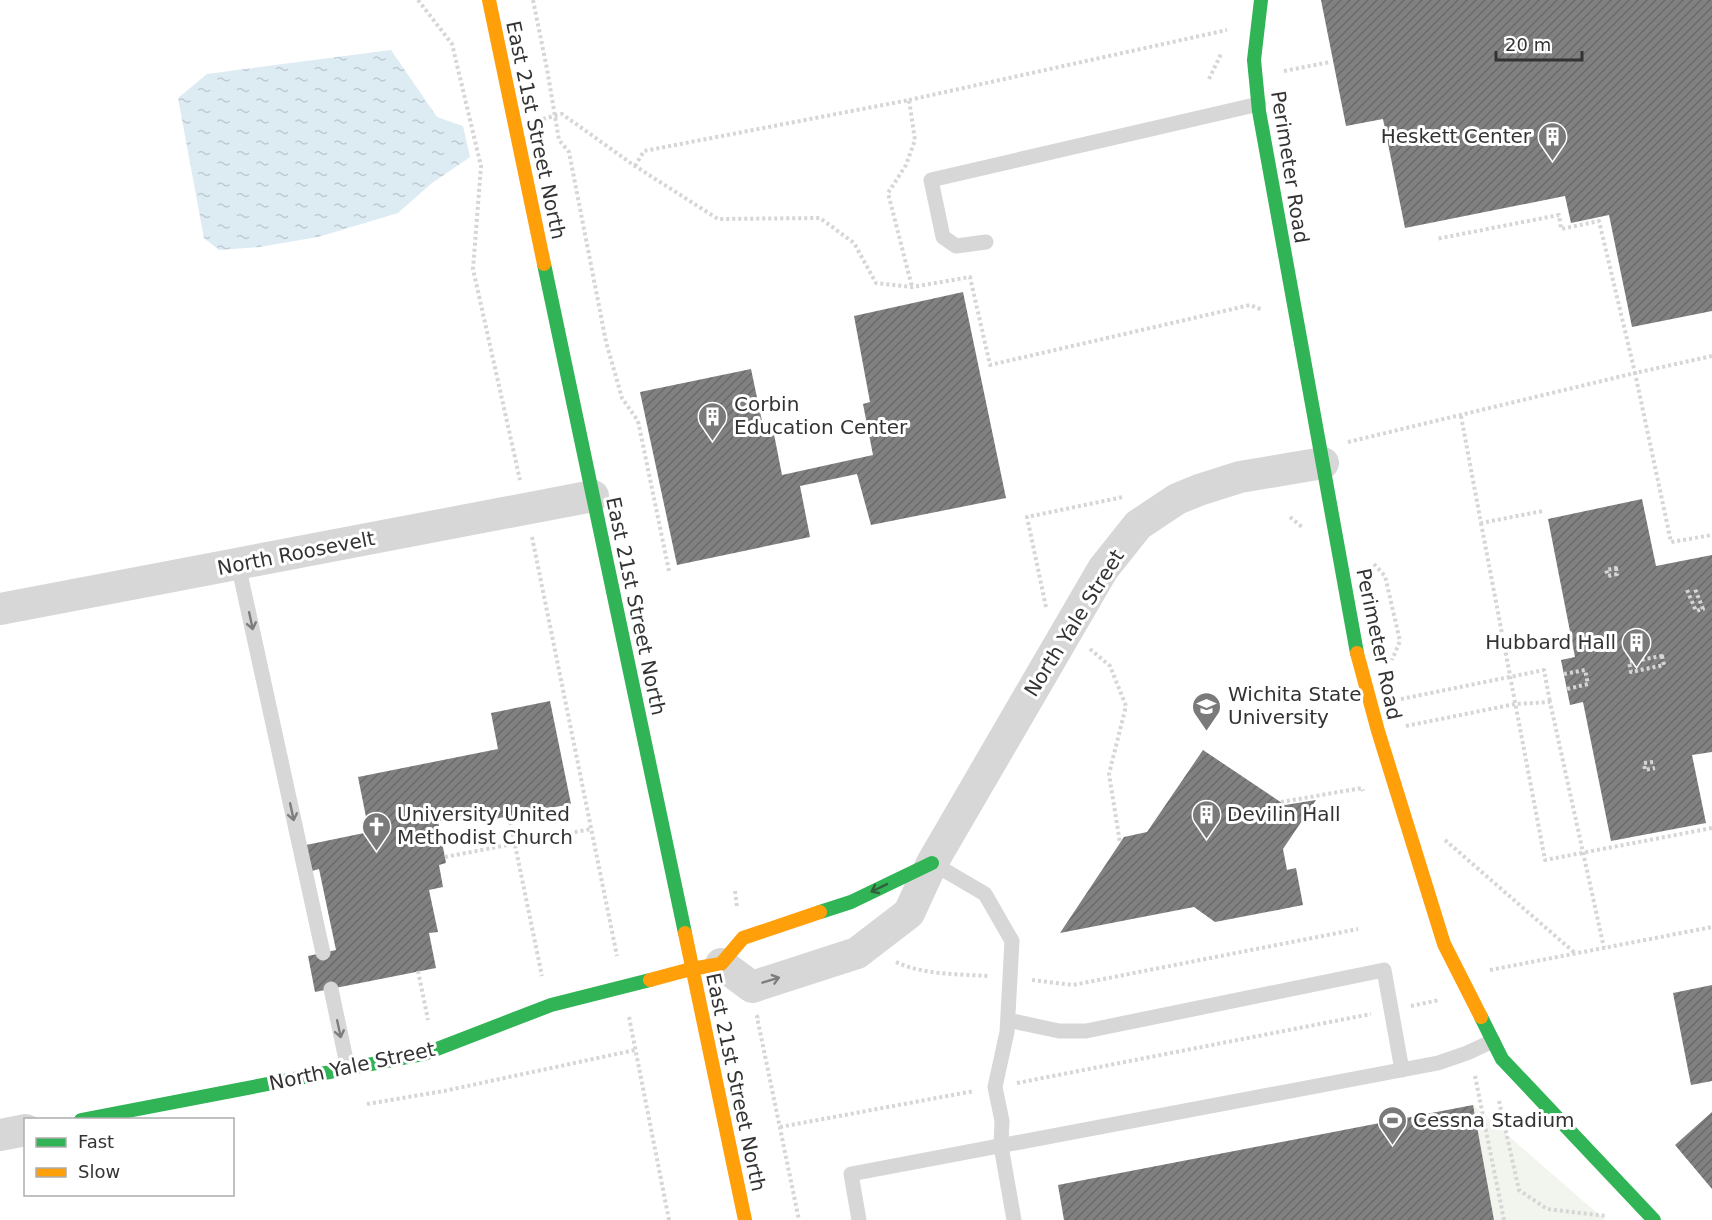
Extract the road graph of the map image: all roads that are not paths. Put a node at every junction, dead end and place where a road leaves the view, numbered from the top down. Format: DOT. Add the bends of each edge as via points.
graph roads {
  1 [pos="489,0"];
  2 [pos="1261,0"];
  3 [pos="1259,104"];
  4 [pos="986,242"];
  5 [pos="1334,453"];
  6 [pos="593,496"];
  7 [pos="238,564"];
  8 [pos="0,609"];
  9 [pos="932,863"];
  10 [pos="323,953"];
  11 [pos="706,967"];
  12 [pos="331,989"];
  13 [pos="1008,1020"];
  14 [pos="1493,1041"];
  15 [pos="348,1068"];
  16 [pos="1402,1070"];
  17 [pos="86,1118"];
  18 [pos="24,1130"];
  19 [pos="0,1135"];
  20 [pos="1001,1146"];
  21 [pos="746,1220"];
  22 [pos="859,1220"];
  23 [pos="1014,1220"];
  24 [pos="1654,1220"];
  1 -- 6 [label="street, East 21st Street North"];
  2 -- 3 [label="street, Perimeter Road" via="1254,60"];
  3 -- 4 [label="lane" via="931,180 943,237 956,246"];
  3 -- 5 [label="street, Perimeter Road"];
  5 -- 9 [label="street, North Yale Street" via="1240,477 1177,499 1138,525 1103,569"];
  5 -- 14 [label="street, Perimeter Road" via="1357,652 1378,731 1444,944"];
  6 -- 7 [label="street, North Roosevelt"];
  6 -- 11 [label="street, East 21st Street North"];
  7 -- 8 [label="street, North Roosevelt"];
  7 -- 10 [label="lane, one-way"];
  9 -- 11 [label="street, one-way" via="851,902 743,938"];
  11 -- 9 [label="street, North Yale Street, one-way" via="752,987 857,953 909,913"];
  9 -- 13 [label="lane" via="985,894 1012,941"];
  11 -- 15 [label="street, North Yale Street" via="551,1005 424,1054"];
  11 -- 21 [label="street, East 21st Street North"];
  12 -- 15 [label="lane, one-way"];
  13 -- 16 [label="lane" via="1050,1030 1086,1031 1384,970"];
  13 -- 20 [label="lane" via="995,1087 1002,1121"];
  14 -- 16 [label="lane" via="1438,1063"];
  14 -- 24 [label="street, Perimeter Road" via="1502,1059"];
  15 -- 17 [label="street, North Yale Street"];
  16 -- 20 [label="lane"];
  18 -- 19 [label="street"];
  20 -- 22 [label="lane" via="851,1174"];
  20 -- 23 [label="lane"];
}
